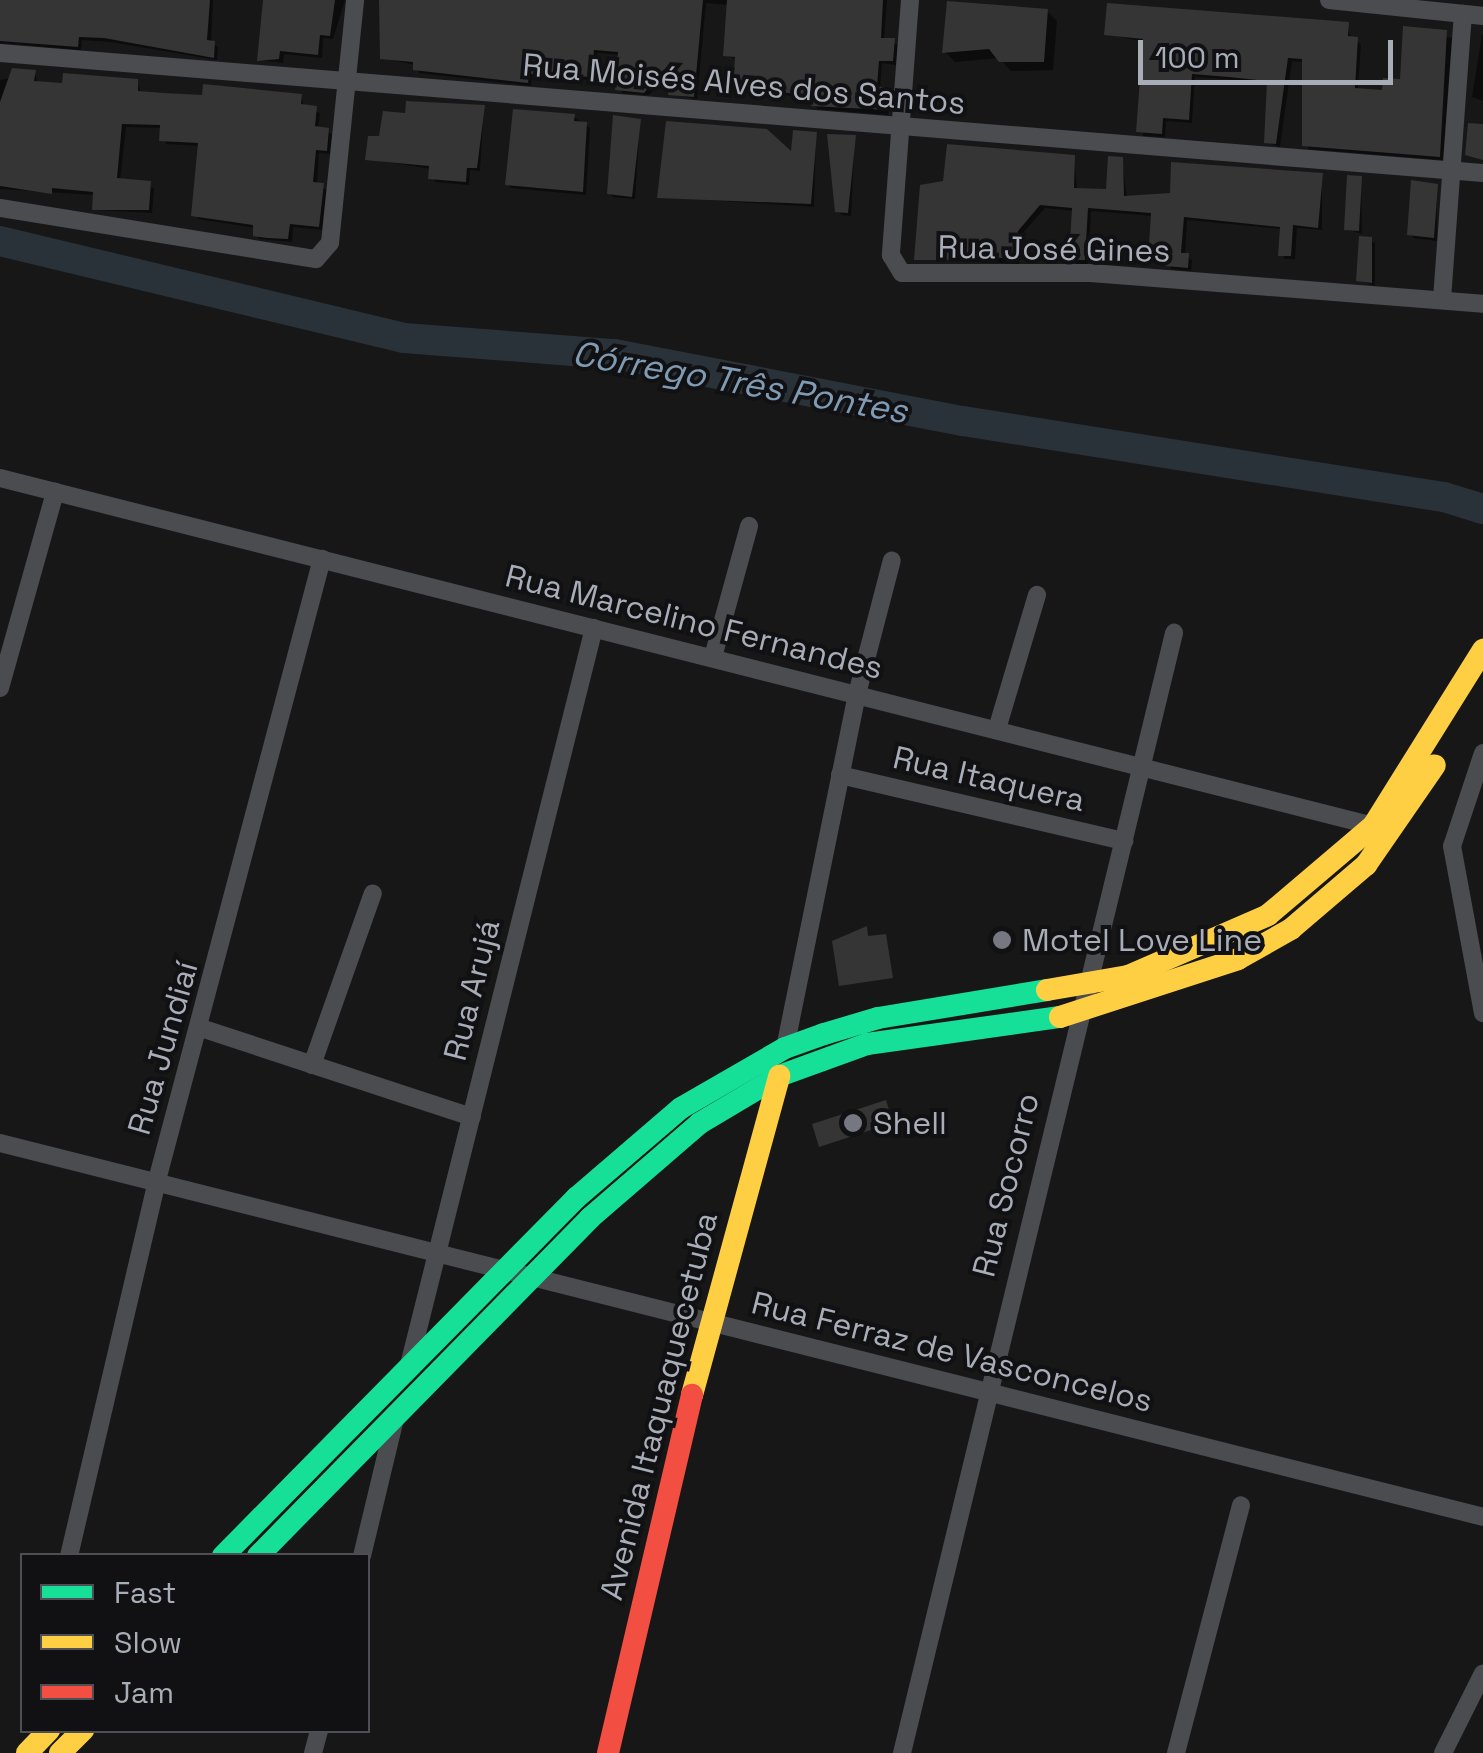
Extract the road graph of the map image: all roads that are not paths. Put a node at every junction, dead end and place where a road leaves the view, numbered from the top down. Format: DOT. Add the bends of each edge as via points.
graph roads {
  1 [pos="355,0"];
  2 [pos="910,0"];
  3 [pos="1330,0"];
  4 [pos="1463,14"];
  5 [pos="1483,16"];
  6 [pos="0,53"];
  7 [pos="347,80"];
  8 [pos="898,128"];
  9 [pos="1456,170"];
  10 [pos="1483,173"];
  11 [pos="0,208"];
  12 [pos="1442,299"];
  13 [pos="1483,304"];
  14 [pos="0,478"];
  15 [pos="55,492"];
  16 [pos="749,526"];
  17 [pos="322,559"];
  18 [pos="892,560"];
  19 [pos="1038,595"];
  20 [pos="8,626"];
  21 [pos="594,628"];
  22 [pos="1174,633"];
  23 [pos="1483,650"];
  24 [pos="713,657"];
  25 [pos="1483,684"];
  26 [pos="0,688"];
  27 [pos="857,694"];
  28 [pos="998,730"];
  29 [pos="1483,753"];
  30 [pos="1142,766"];
  31 [pos="840,775"];
  32 [pos="1373,826"];
  33 [pos="1124,841"];
  34 [pos="373,893"];
  35 [pos="1088,984"];
  36 [pos="1080,1014"];
  37 [pos="1483,1014"];
  38 [pos="201,1028"];
  39 [pos="785,1048"];
  40 [pos="312,1064"];
  41 [pos="779,1076"];
  42 [pos="472,1116"];
  43 [pos="0,1142"];
  44 [pos="156,1184"];
  45 [pos="438,1252"];
  46 [pos="505,1268"];
  47 [pos="532,1276"];
  48 [pos="709,1323"];
  49 [pos="409,1367"];
  50 [pos="989,1389"];
  51 [pos="396,1418"];
  52 [pos="1242,1505"];
  53 [pos="1483,1517"];
  54 [pos="70,1553"];
  55 [pos="225,1553"];
  56 [pos="261,1553"];
  57 [pos="363,1553"];
  58 [pos="1483,1673"];
  59 [pos="46,1733"];
  60 [pos="80,1733"];
  61 [pos="26,1753"];
  62 [pos="60,1753"];
  63 [pos="608,1753"];
  64 [pos="902,1753"];
  65 [pos="1176,1753"];
  66 [pos="1443,1753"];
  1 -- 7 [label="street"];
  2 -- 8 [label="street, Rua José Gines"];
  3 -- 4 [label="street"];
  4 -- 5 [label="street"];
  4 -- 9 [label="street"];
  6 -- 7 [label="street, Rua Moisés Alves dos Santos"];
  7 -- 8 [label="street, Rua Moisés Alves dos Santos"];
  7 -- 11 [label="street" via="325,254 304,260"];
  8 -- 9 [label="street, Rua Moisés Alves dos Santos"];
  8 -- 12 [label="street, Rua José Gines" via="890,255 914,277 1091,273"];
  9 -- 10 [label="street, Rua Moisés Alves dos Santos"];
  9 -- 12 [label="street"];
  12 -- 13 [label="street, Rua José Gines"];
  14 -- 15 [label="street, Rua Marcelino Fernandes"];
  15 -- 17 [label="street, Rua Marcelino Fernandes"];
  15 -- 20 [label="street"];
  16 -- 24 [label="street"];
  17 -- 21 [label="street, Rua Marcelino Fernandes"];
  17 -- 38 [label="street, Rua Jundiaí"];
  18 -- 27 [label="street"];
  19 -- 28 [label="street"];
  20 -- 26 [label="street"];
  21 -- 24 [label="street, Rua Marcelino Fernandes"];
  21 -- 42 [label="street, Rua Arujá"];
  22 -- 30 [label="street, Rua Socorro"];
  23 -- 32 [label="main road"];
  24 -- 27 [label="street, Rua Marcelino Fernandes"];
  25 -- 36 [label="main road" via="1401,824 1337,892 1238,959"];
  27 -- 28 [label="street, Rua Marcelino Fernandes"];
  27 -- 31 [label="street"];
  28 -- 30 [label="street, Rua Marcelino Fernandes"];
  29 -- 37 [label="street" via="1452,846"];
  30 -- 32 [label="street, Rua Marcelino Fernandes"];
  30 -- 33 [label="street, Rua Socorro"];
  31 -- 33 [label="street, Rua Itaquera"];
  31 -- 39 [label="street"];
  32 -- 35 [label="main road" via="1307,888 1223,940 1166,965"];
  33 -- 35 [label="street, Rua Socorro"];
  34 -- 40 [label="street"];
  35 -- 36 [label="street, Rua Socorro"];
  35 -- 39 [label="main road" via="878,1018"];
  36 -- 41 [label="main road" via="867,1044"];
  36 -- 50 [label="street, Rua Socorro"];
  38 -- 40 [label="street"];
  38 -- 44 [label="street, Rua Jundiaí"];
  39 -- 46 [label="main road" via="652,1130"];
  40 -- 42 [label="street"];
  41 -- 47 [label="main road" via="644,1166"];
  41 -- 48 [label="main road, Avenida Itaquaquecetuba"];
  42 -- 45 [label="street, Rua Arujá"];
  43 -- 44 [label="street, Rua Ferraz de Vasconcelos"];
  44 -- 45 [label="street, Rua Ferraz de Vasconcelos"];
  44 -- 54 [label="street, Rua Jundiaí"];
  45 -- 46 [label="street, Rua Ferraz de Vasconcelos"];
  45 -- 49 [label="street, Rua Arujá"];
  46 -- 47 [label="street, Rua Ferraz de Vasconcelos"];
  46 -- 49 [label="main road"];
  47 -- 48 [label="street, Rua Ferraz de Vasconcelos"];
  47 -- 51 [label="main road"];
  48 -- 50 [label="street, Rua Ferraz de Vasconcelos"];
  48 -- 63 [label="main road, Avenida Itaquaquecetuba"];
  49 -- 55 [label="main road"];
  50 -- 53 [label="street, Rua Ferraz de Vasconcelos"];
  50 -- 64 [label="street, Rua Socorro"];
  51 -- 56 [label="main road"];
  51 -- 57 [label="street"];
  52 -- 65 [label="street"];
  58 -- 66 [label="street"];
  59 -- 61 [label="main road"];
  60 -- 62 [label="main road"];
}
